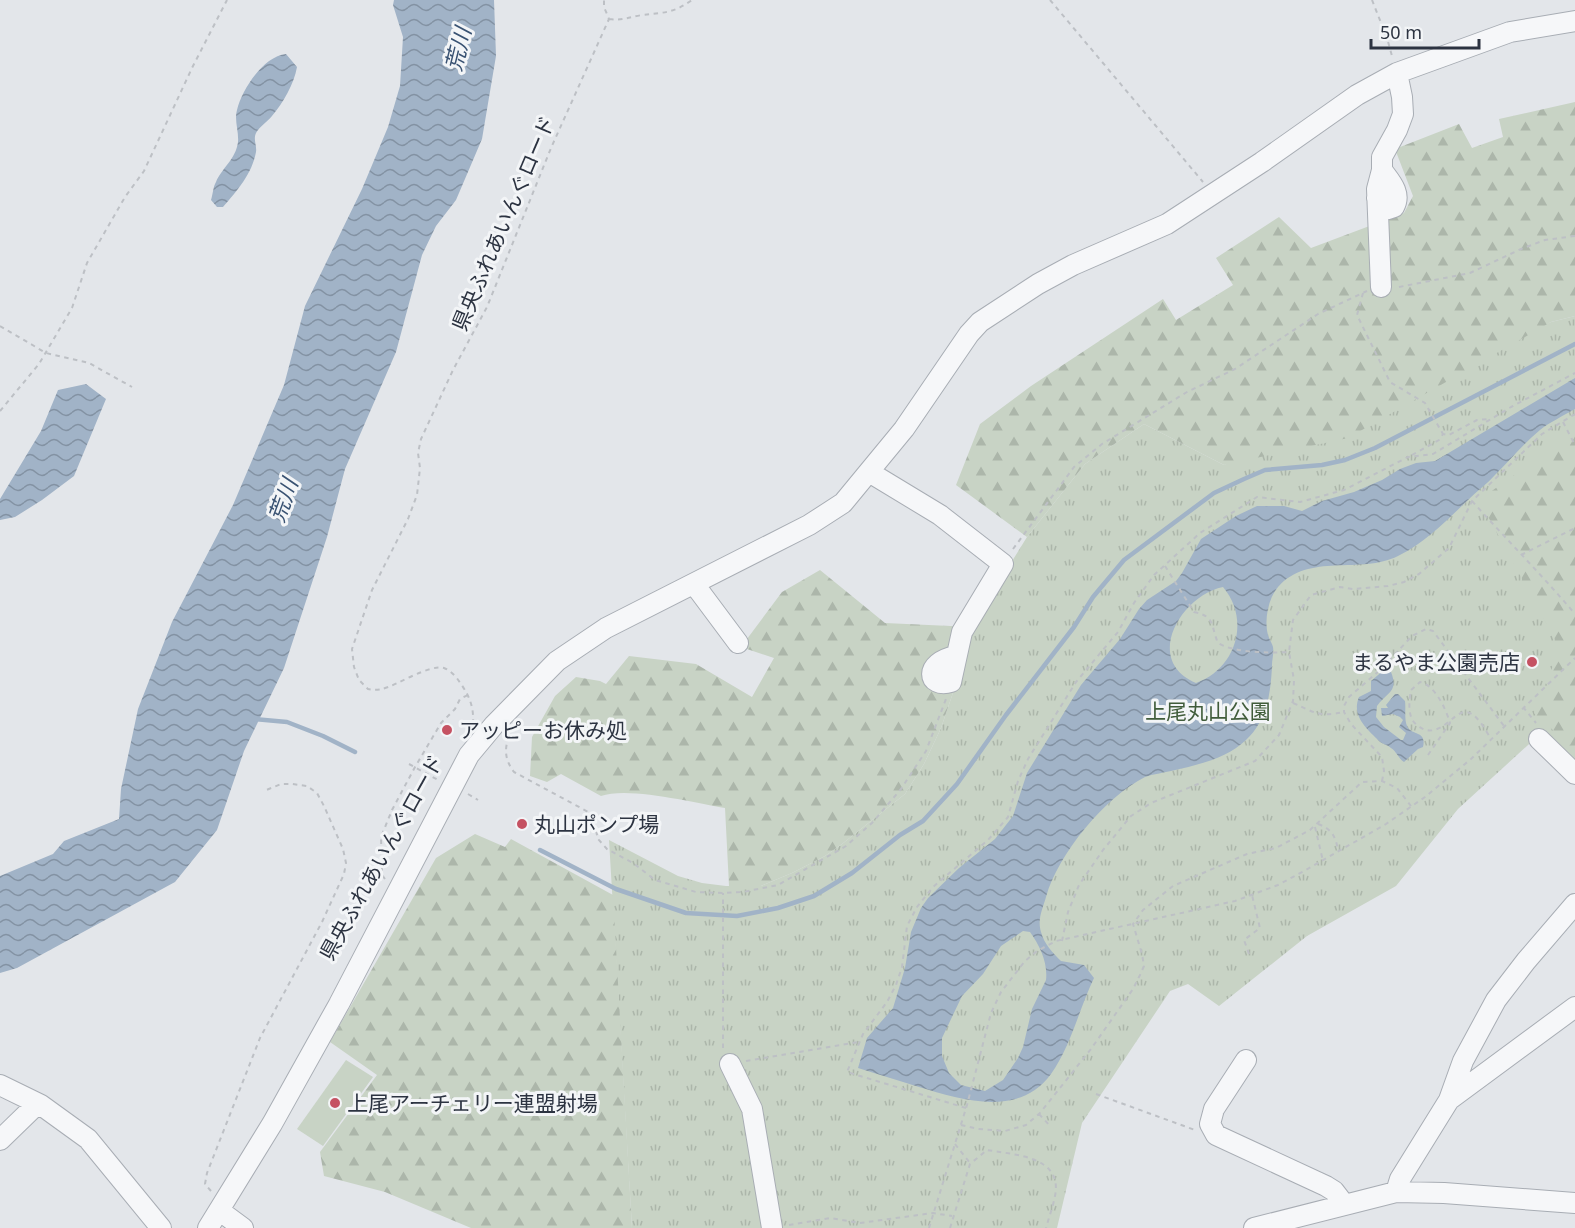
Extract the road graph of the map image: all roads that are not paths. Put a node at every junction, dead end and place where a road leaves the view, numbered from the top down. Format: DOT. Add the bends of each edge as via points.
graph roads {
  1 [pos="1575,21"];
  2 [pos="1397,73"];
  3 [pos="1372,290"];
  4 [pos="869,472"];
  5 [pos="693,584"];
  6 [pos="738,643"];
  7 [pos="951,682"];
  8 [pos="1539,739"];
  9 [pos="1575,774"];
  10 [pos="1575,904"];
  11 [pos="1575,1007"];
  12 [pos="1246,1060"];
  13 [pos="730,1064"];
  14 [pos="0,1085"];
  15 [pos="1449,1100"];
  16 [pos="41,1105"];
  17 [pos="0,1140"];
  18 [pos="1396,1192"];
  19 [pos="1575,1203"];
  20 [pos="1344,1204"];
  21 [pos="221,1208"];
  22 [pos="161,1228"];
  23 [pos="208,1228"];
  24 [pos="243,1228"];
  25 [pos="772,1228"];
  26 [pos="1254,1228"];
  1 -- 2 [label="street" via="1510,32"];
  2 -- 3 [label="street" via="1403,114 1382,157"];
  2 -- 4 [label="street" via="1357,95 1167,225 1073,265 980,322"];
  4 -- 5 [label="street" via="832,511"];
  4 -- 7 [label="street" via="939,515 1003,564 962,632 956,656 937,662 932,669 937,682"];
  5 -- 6 [label="street"];
  5 -- 21 [label="street" via="606,628 557,662 469,755 339,1004"];
  8 -- 9 [label="street"];
  10 -- 15 [label="street" via="1496,1000 1463,1061"];
  11 -- 15 [label="street"];
  12 -- 20 [label="street" via="1214,1109 1210,1125 1216,1135 1326,1186"];
  13 -- 25 [label="street" via="752,1110"];
  14 -- 16 [label="street"];
  15 -- 18 [label="street" via="1400,1179"];
  16 -- 17 [label="street"];
  16 -- 22 [label="street" via="88,1139"];
  18 -- 19 [label="street"];
  18 -- 20 [label="street"];
  20 -- 26 [label="street"];
  21 -- 23 [label="street"];
  21 -- 24 [label="street"];
}
